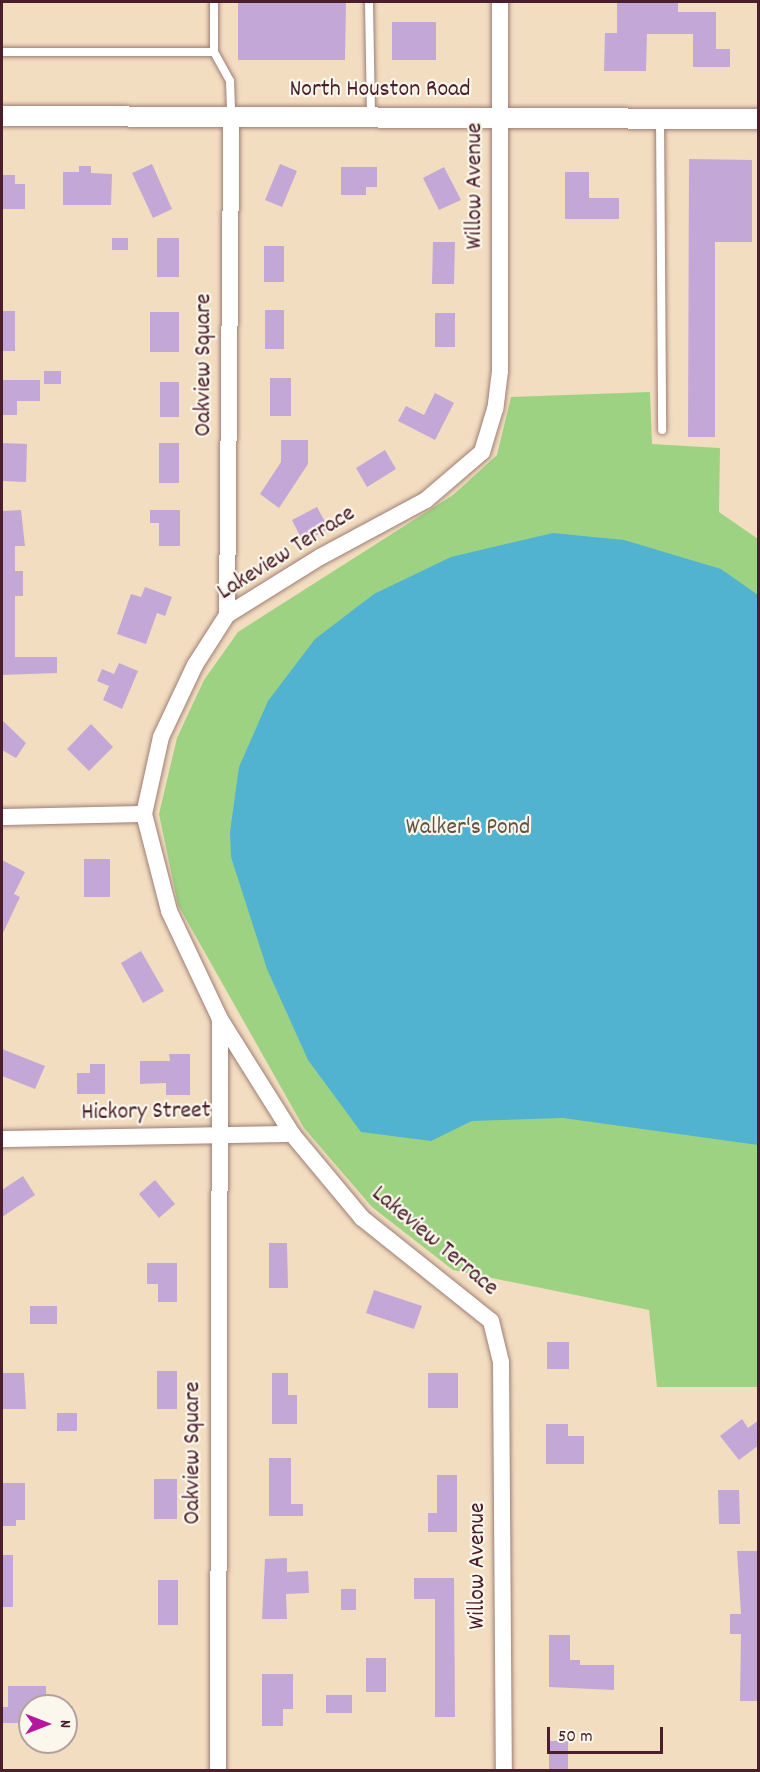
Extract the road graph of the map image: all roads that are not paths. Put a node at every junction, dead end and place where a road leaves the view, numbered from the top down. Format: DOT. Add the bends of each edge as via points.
graph roads {
  1 [pos="214,2"];
  2 [pos="369,2"];
  3 [pos="500,2"];
  4 [pos="2,52"];
  5 [pos="214,52"];
  6 [pos="2,116"];
  7 [pos="231,116"];
  8 [pos="371,116"];
  9 [pos="500,116"];
  10 [pos="660,118"];
  11 [pos="759,119"];
  12 [pos="500,371"];
  13 [pos="662,430"];
  14 [pos="228,615"];
  15 [pos="144,814"];
  16 [pos="2,817"];
  17 [pos="220,1019"];
  18 [pos="292,1134"];
  19 [pos="218,1136"];
  20 [pos="2,1139"];
  21 [pos="501,1362"];
  22 [pos="218,1770"];
  23 [pos="504,1770"];
  1 -- 5 [label="lane"];
  2 -- 8 [label="lane"];
  3 -- 9 [label="street, Willow Avenue"];
  4 -- 5 [label="lane"];
  5 -- 7 [label="lane" via="230,81"];
  6 -- 7 [label="street, North Houston Road"];
  7 -- 8 [label="street, North Houston Road"];
  7 -- 14 [label="street, Oakview Square"];
  8 -- 9 [label="street, North Houston Road"];
  9 -- 10 [label="street, North Houston Road"];
  9 -- 12 [label="street, Willow Avenue"];
  10 -- 11 [label="street, North Houston Road"];
  10 -- 13 [label="lane"];
  12 -- 14 [label="street, Lakeview Terrace" via="483,452 426,500 320,557"];
  14 -- 15 [label="street, Lakeview Terrace" via="195,665 161,737"];
  15 -- 16 [label="street"];
  15 -- 17 [label="street, Lakeview Terrace" via="169,911"];
  17 -- 18 [label="street, Lakeview Terrace"];
  17 -- 19 [label="street, Lakeview Terrace"];
  18 -- 19 [label="street, Hickory Street"];
  18 -- 21 [label="street, Lakeview Terrace" via="363,1218 491,1321"];
  19 -- 20 [label="street, Hickory Street"];
  19 -- 22 [label="street, Oakview Square"];
  21 -- 23 [label="street, Willow Avenue"];
}
